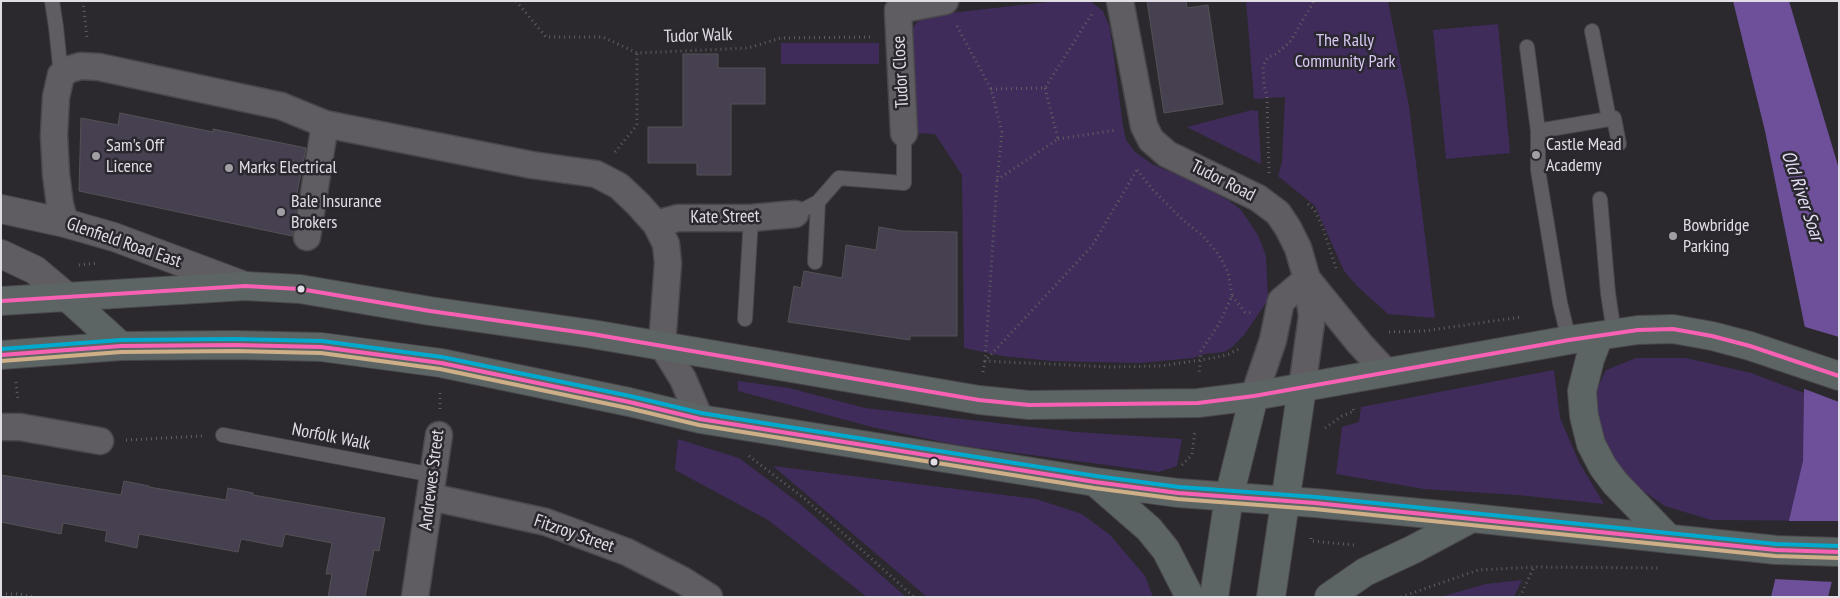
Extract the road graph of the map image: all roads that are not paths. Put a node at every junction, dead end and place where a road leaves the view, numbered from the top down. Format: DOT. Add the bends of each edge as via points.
graph roads {
  1 [pos="52,1"];
  2 [pos="945,1"];
  3 [pos="1120,1"];
  4 [pos="897,6"];
  5 [pos="1592,31"];
  6 [pos="1526,47"];
  7 [pos="61,75"];
  8 [pos="1609,120"];
  9 [pos="324,124"];
  10 [pos="1538,132"];
  11 [pos="904,133"];
  12 [pos="1619,144"];
  13 [pos="1600,199"];
  14 [pos="818,202"];
  15 [pos="1,209"];
  16 [pos="795,214"];
  17 [pos="751,218"];
  18 [pos="65,222"];
  19 [pos="656,224"];
  20 [pos="307,237"];
  21 [pos="1,254"];
  22 [pos="815,262"];
  23 [pos="1307,279"];
  24 [pos="245,286"];
  25 [pos="67,297"];
  26 [pos="1,301"];
  27 [pos="745,319"];
  28 [pos="1606,334"];
  29 [pos="1569,340"];
  30 [pos="662,345"];
  31 [pos="121,346"];
  32 [pos="1,355"];
  33 [pos="1386,372"];
  34 [pos="1839,376"];
  35 [pos="1302,388"];
  36 [pos="1254,396"];
  37 [pos="700,419"];
  38 [pos="1,427"];
  39 [pos="223,435"];
  40 [pos="439,435"];
  41 [pos="100,441"];
  42 [pos="1095,482"];
  43 [pos="432,486"];
  44 [pos="1230,497"];
  45 [pos="1285,501"];
  46 [pos="1472,518"];
  47 [pos="1669,539"];
  48 [pos="1839,552"];
  49 [pos="414,597"];
  50 [pos="709,597"];
  51 [pos="1190,597"];
  52 [pos="1214,597"];
  53 [pos="1271,597"];
  54 [pos="1329,597"];
  1 -- 7 [label="lane"];
  2 -- 4 [label="street, Tudor Close"];
  3 -- 23 [label="street, Tudor Road" via="1147,133 1167,154 1258,198 1278,213 1298,248"];
  4 -- 11 [label="street, Tudor Close"];
  5 -- 8 [label="lane"];
  6 -- 10 [label="lane"];
  7 -- 9 [label="street" via="70,69 91,66 281,106"];
  7 -- 18 [label="street" via="56,97 55,155"];
  8 -- 10 [label="lane"];
  8 -- 12 [label="lane" via="1614,118"];
  9 -- 19 [label="street" via="532,165 596,174 619,186"];
  9 -- 20 [label="street"];
  10 -- 29 [label="lane" via="1538,170"];
  11 -- 14 [label="lane" via="904,182 839,178"];
  13 -- 28 [label="lane" via="1608,293"];
  14 -- 16 [label="lane"];
  14 -- 22 [label="lane"];
  15 -- 18 [label="street, Glenfield Road East"];
  16 -- 17 [label="street, Kate Street"];
  17 -- 19 [label="street, Kate Street" via="678,218"];
  17 -- 27 [label="lane"];
  18 -- 24 [label="street, Glenfield Road East"];
  19 -- 30 [label="street" via="666,244 668,263"];
  21 -- 25 [label="street" via="34,270"];
  23 -- 33 [label="street, Tudor Road"];
  23 -- 35 [label="street, Tudor Road" via="1312,316"];
  23 -- 36 [label="street" via="1281,302"];
  24 -- 25 [label="main road"];
  24 -- 30 [label="main road" via="300,289"];
  25 -- 26 [label="main road"];
  25 -- 31 [label="main road"];
  28 -- 29 [label="main road"];
  28 -- 34 [label="main road" via="1673,329 1712,336"];
  28 -- 47 [label="main road" via="1590,359 1582,390 1591,444 1615,483"];
  29 -- 33 [label="main road"];
  30 -- 36 [label="main road" via="1029,406 1198,403"];
  30 -- 37 [label="street" via="683,379"];
  31 -- 32 [label="main road"];
  31 -- 37 [label="main road" via="321,347 441,363"];
  33 -- 35 [label="main road"];
  35 -- 36 [label="main road"];
  35 -- 45 [label="main road"];
  36 -- 44 [label="main road"];
  37 -- 42 [label="main road"];
  38 -- 41 [label="street" via="20,427"];
  39 -- 43 [label="lane, Norfolk Walk"];
  40 -- 43 [label="street, Andrewes Street"];
  42 -- 44 [label="main road"];
  42 -- 51 [label="main road" via="1149,529 1166,550"];
  43 -- 49 [label="street, Andrewes Street"];
  43 -- 50 [label="street, Fitzroy Street" via="627,552"];
  44 -- 45 [label="main road"];
  44 -- 52 [label="main road"];
  45 -- 46 [label="main road"];
  45 -- 53 [label="main road"];
  46 -- 47 [label="main road"];
  46 -- 54 [label="main road" via="1414,550 1364,572"];
  47 -- 48 [label="main road" via="1776,550"];
}
